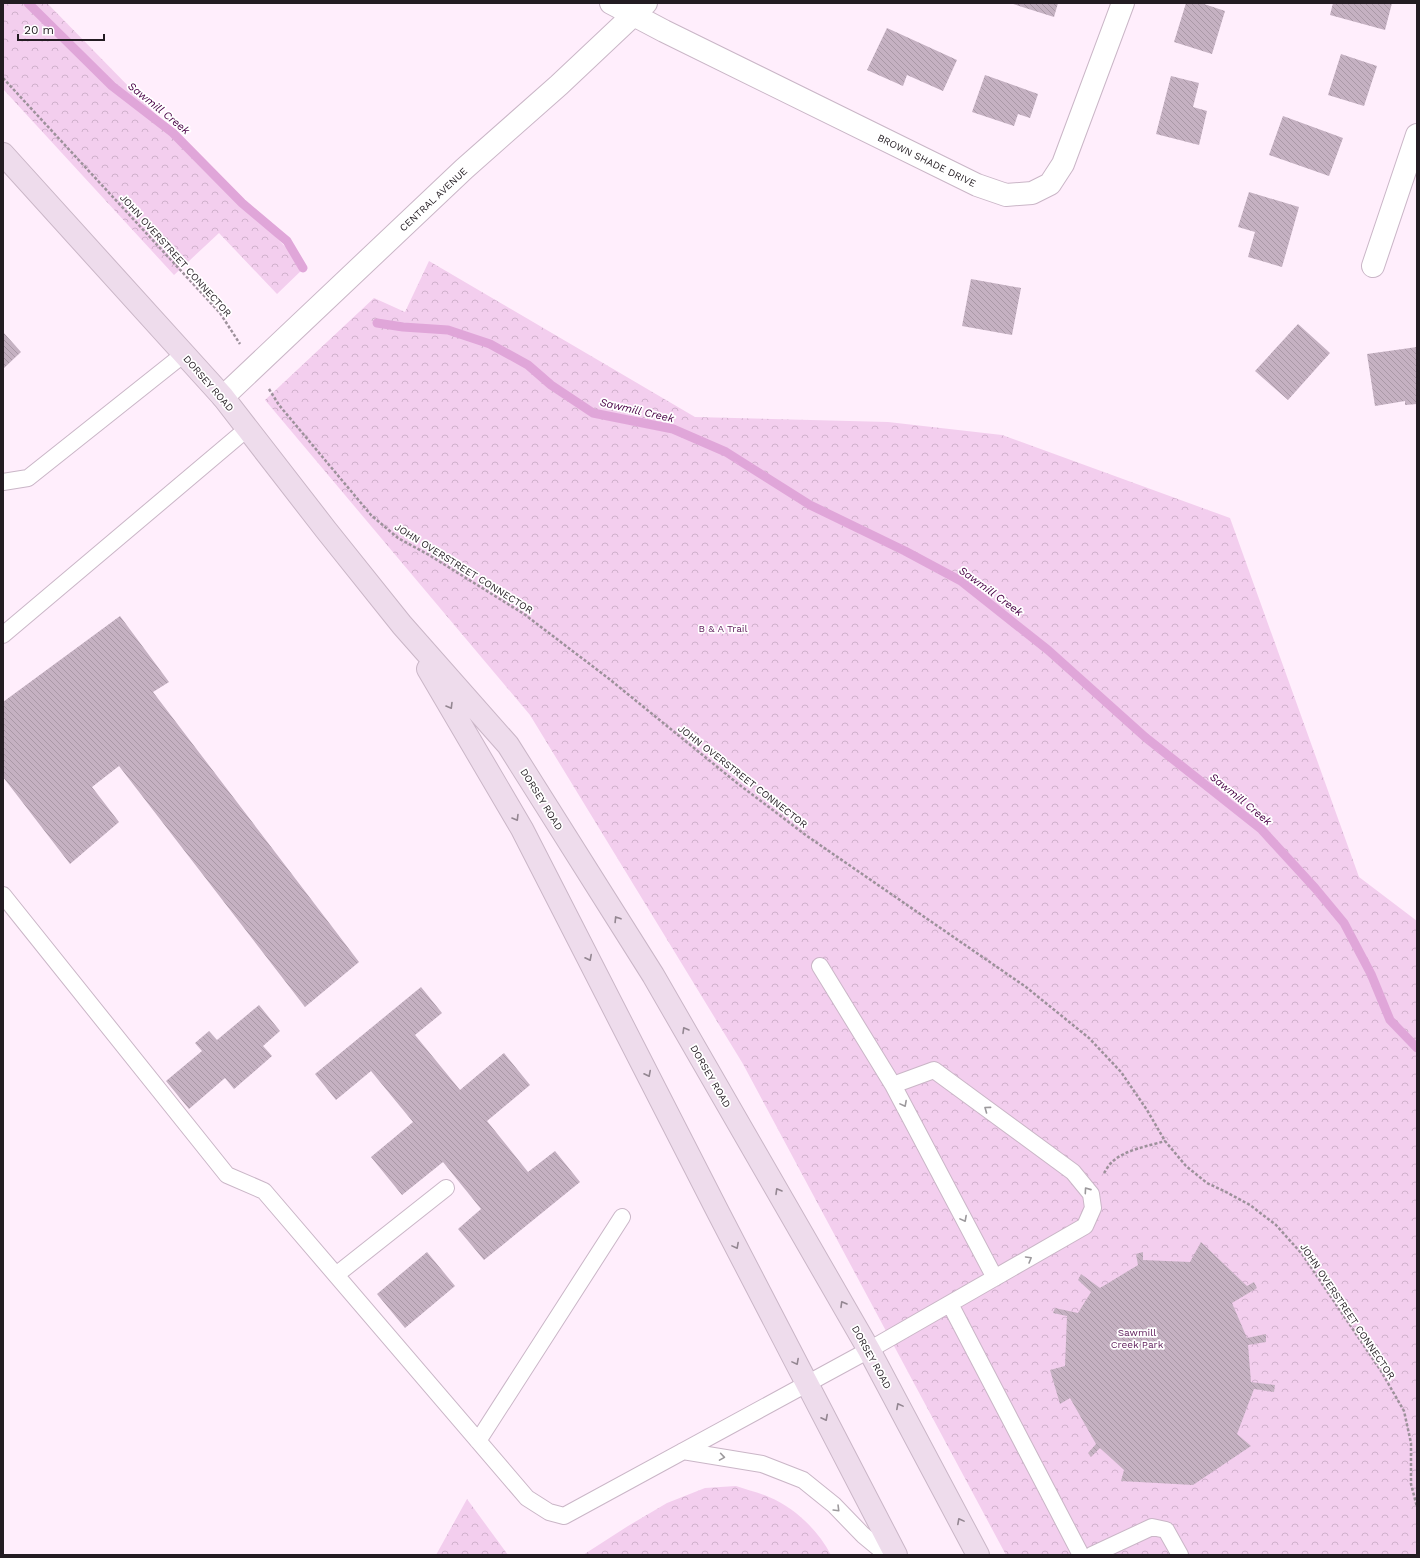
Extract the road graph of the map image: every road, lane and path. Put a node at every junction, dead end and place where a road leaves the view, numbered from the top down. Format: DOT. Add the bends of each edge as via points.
graph roads {
  1 [pos="611,3"];
  2 [pos="1123,3"];
  3 [pos="639,9"];
  4 [pos="3,78"];
  5 [pos="1417,135"];
  6 [pos="3,154"];
  7 [pos="1373,266"];
  8 [pos="184,354"];
  9 [pos="255,367"];
  10 [pos="223,397"];
  11 [pos="248,428"];
  12 [pos="3,482"];
  13 [pos="402,624"];
  14 [pos="3,635"];
  15 [pos="3,894"];
  16 [pos="820,966"];
  17 [pos="893,1085"];
  18 [pos="1165,1141"];
  19 [pos="446,1188"];
  20 [pos="1091,1194"];
  21 [pos="622,1217"];
  22 [pos="336,1275"];
  23 [pos="995,1278"];
  24 [pos="950,1304"];
  25 [pos="869,1350"];
  26 [pos="807,1383"];
  27 [pos="478,1441"];
  28 [pos="683,1451"];
  29 [pos="1417,1507"];
  30 [pos="887,1555"];
  31 [pos="896,1555"];
  32 [pos="978,1555"];
  33 [pos="1081,1555"];
  34 [pos="1092,1555"];
  35 [pos="1180,1555"];
  1 -- 3 [label="street, BROWN SHADE DRIVE"];
  2 -- 3 [label="street, BROWN SHADE DRIVE" via="1063,164 1050,184 1032,193 1006,195 976,185"];
  3 -- 9 [label="street, CENTRAL AVENUE" via="459,174"];
  4 -- 9 [label="path, JOHN OVERSTREET CONNECTOR" via="220,313"];
  5 -- 7 [label="street"];
  6 -- 8 [label="main road, DORSEY ROAD"];
  8 -- 10 [label="main road, DORSEY ROAD"];
  8 -- 12 [label="lane" via="28,478"];
  9 -- 10 [label="street, CENTRAL AVENUE"];
  9 -- 18 [label="path, JOHN OVERSTREET CONNECTOR" via="279,405 370,515 398,538 524,614 807,836 1026,987 1089,1038 1121,1072"];
  10 -- 11 [label="main road, DORSEY ROAD"];
  11 -- 13 [label="main road, DORSEY ROAD"];
  11 -- 14 [label="lane"];
  25 -- 13 [label="main road, DORSEY ROAD, one-way" via="653,975 508,745"];
  13 -- 26 [label="main road, DORSEY ROAD, one-way" via="522,829"];
  15 -- 22 [label="lane" via="227,1175 264,1191"];
  16 -- 17 [label="lane"];
  20 -- 17 [label="lane, one-way" via="1073,1172 934,1070"];
  17 -- 23 [label="lane, one-way"];
  18 -- 20 [label="path" via="1129,1150 1111,1162"];
  18 -- 29 [label="path, JOHN OVERSTREET CONNECTOR" via="1186,1166 1207,1183 1250,1205 1276,1225 1302,1254 1381,1371 1404,1411 1411,1443 1411,1484"];
  19 -- 22 [label="lane"];
  23 -- 20 [label="lane, one-way" via="1086,1226 1093,1208"];
  21 -- 27 [label="lane"];
  22 -- 27 [label="lane"];
  23 -- 24 [label="lane"];
  24 -- 25 [label="lane"];
  24 -- 33 [label="lane"];
  25 -- 26 [label="lane"];
  32 -- 25 [label="main road, DORSEY ROAD, one-way"];
  26 -- 28 [label="lane"];
  26 -- 31 [label="main road, DORSEY ROAD, one-way"];
  27 -- 28 [label="lane" via="527,1498 549,1512 564,1516"];
  28 -- 30 [label="lane, one-way" via="762,1464 803,1480"];
  34 -- 35 [label="lane" via="1152,1527 1166,1530"];
}
